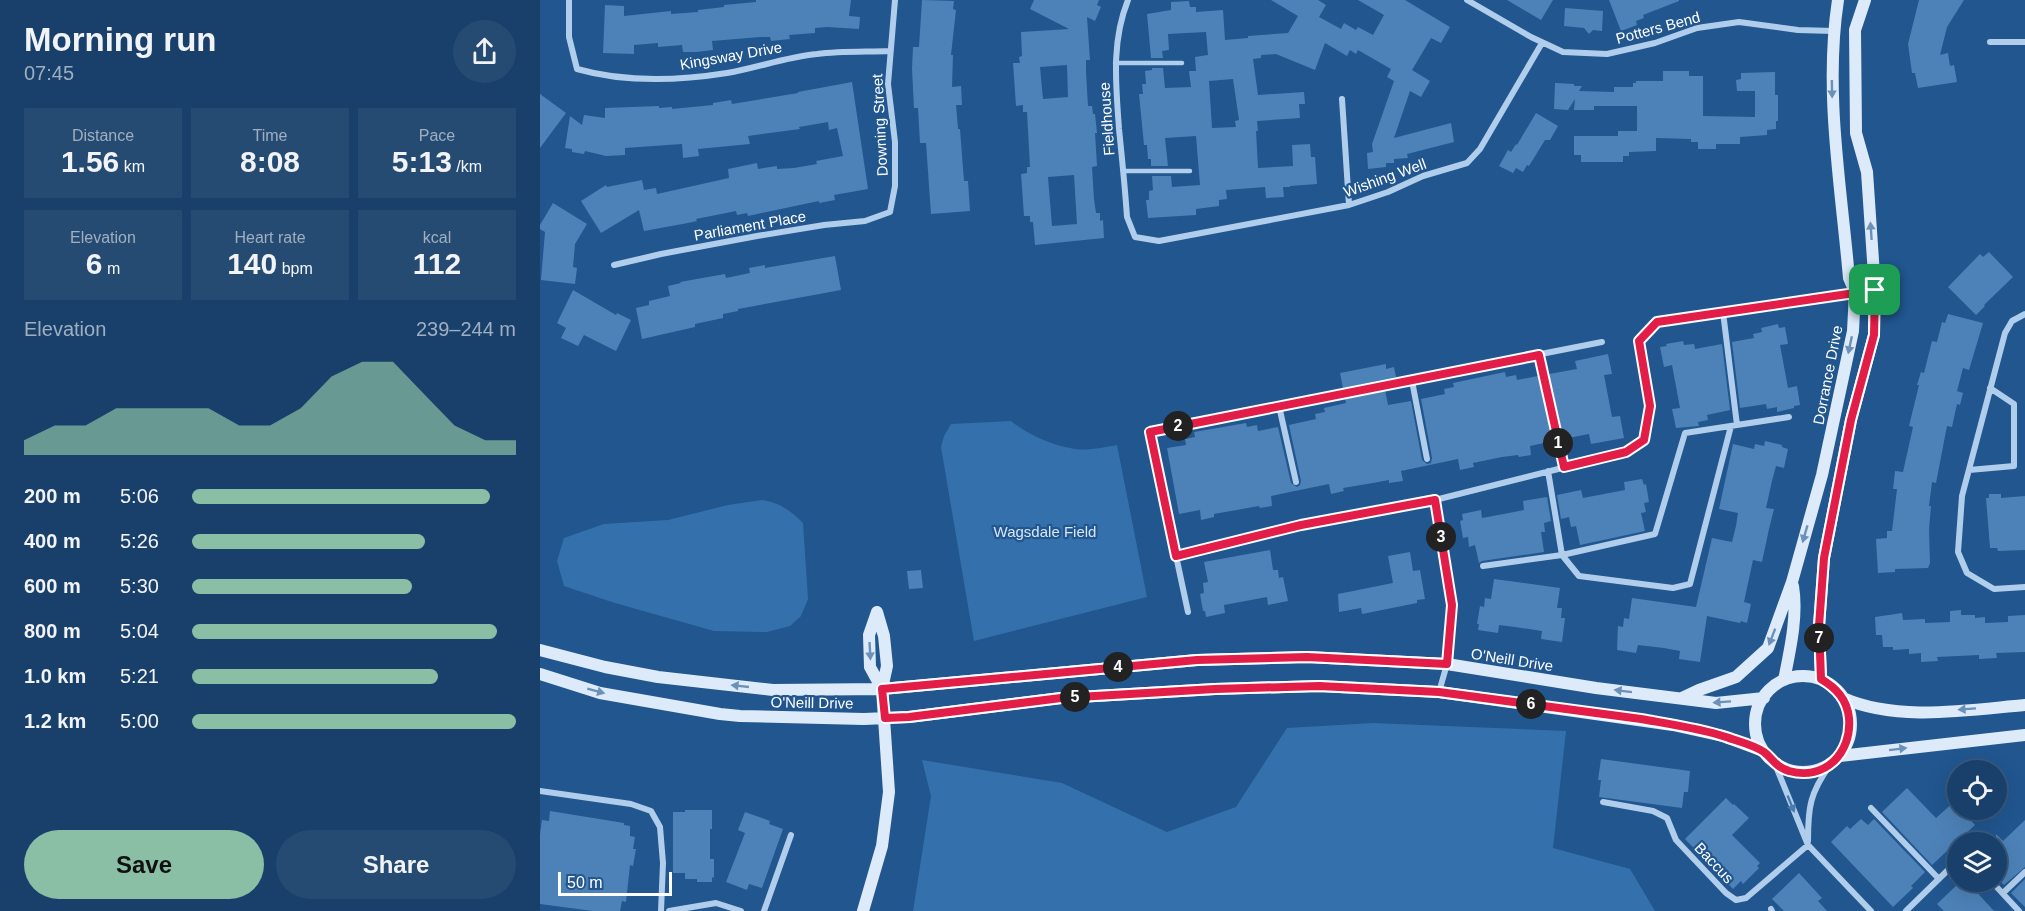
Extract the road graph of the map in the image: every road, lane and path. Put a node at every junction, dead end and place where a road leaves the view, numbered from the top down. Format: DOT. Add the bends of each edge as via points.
graph roads {
  1 [pos="568,0"];
  2 [pos="895,0"];
  3 [pos="1128,0"];
  4 [pos="1467,0"];
  5 [pos="1838,0"];
  6 [pos="1865,0"];
  7 [pos="1855,30"];
  8 [pos="1833,31"];
  9 [pos="1990,42"];
  10 [pos="2025,42"];
  11 [pos="1542,43"];
  12 [pos="890,51"];
  13 [pos="1115,63"];
  14 [pos="1182,63"];
  15 [pos="1342,99"];
  16 [pos="1123,171"];
  17 [pos="1190,171"];
  18 [pos="1349,205"];
  19 [pos="890,212"];
  20 [pos="1135,237"];
  21 [pos="614,265"];
  22 [pos="1875,290"];
  23 [pos="1855,292"];
  24 [pos="1723,312"];
  25 [pos="2025,314"];
  26 [pos="1602,342"];
  27 [pos="1539,355"];
  28 [pos="1412,381"];
  29 [pos="1990,387"];
  30 [pos="1279,406"];
  31 [pos="1789,417"];
  32 [pos="1734,425"];
  33 [pos="1428,459"];
  34 [pos="1564,467"];
  35 [pos="1969,470"];
  36 [pos="1548,471"];
  37 [pos="1296,482"];
  38 [pos="1435,500"];
  39 [pos="1563,555"];
  40 [pos="1176,556"];
  41 [pos="1484,566"];
  42 [pos="1792,582"];
  43 [pos="2025,587"];
  44 [pos="1188,612"];
  45 [pos="540,650"];
  46 [pos="1447,664"];
  47 [pos="540,674"];
  48 [pos="1821,679"];
  49 [pos="1784,680"];
  50 [pos="882,689"];
  51 [pos="1439,692"];
  52 [pos="1764,698"];
  53 [pos="1843,698"];
  54 [pos="1681,699"];
  55 [pos="2025,705"];
  56 [pos="885,718"];
  57 [pos="2025,735"];
  58 [pos="1763,751"];
  59 [pos="1840,756"];
  60 [pos="1775,764"];
  61 [pos="1830,765"];
  62 [pos="540,791"];
  63 [pos="1603,802"];
  64 [pos="1871,808"];
  65 [pos="791,835"];
  66 [pos="1808,845"];
  67 [pos="1947,871"];
  68 [pos="2025,872"];
  69 [pos="1939,879"];
  70 [pos="2003,893"];
  71 [pos="661,911"];
  72 [pos="669,911"];
  73 [pos="741,911"];
  74 [pos="764,911"];
  75 [pos="862,911"];
  76 [pos="1871,911"];
  77 [pos="1906,911"];
  78 [pos="2019,911"];
  1 -- 12 [label="street, Kingsway Drive" via="569,37 577,69 592,73 640,80 680,78 818,54"];
  2 -- 12 [label="street, Downing Street"];
  3 -- 13 [label="street, Fieldhouse"];
  4 -- 11 [label="street, Potters Bend"];
  5 -- 8 [label="main road, Dorrance Drive"];
  6 -- 7 [label="main road, Dorrance Drive"];
  7 -- 8 [label="main road"];
  22 -- 7 [label="main road, Dorrance Drive, one-way" via="1867,172 1856,133"];
  8 -- 11 [label="street, Potters Bend" via="1739,22 1698,28 1607,54 1563,52"];
  8 -- 23 [label="main road, Dorrance Drive, one-way" via="1837,164 1849,278"];
  9 -- 10 [label="street"];
  11 -- 18 [label="street, Wishing Well" via="1480,149 1467,163"];
  12 -- 19 [label="street, Downing Street" via="888,84 895,142 895,186"];
  13 -- 14 [label="lane"];
  13 -- 16 [label="street, Fieldhouse"];
  15 -- 18 [label="street"];
  16 -- 17 [label="lane"];
  16 -- 20 [label="street, Fieldhouse" via="1127,217"];
  18 -- 20 [label="street, Wishing Well" via="1159,241"];
  19 -- 21 [label="street, Parliament Place" via="865,221 757,236"];
  22 -- 23 [label="street"];
  22 -- 48 [label="main road, Dorrance Drive" via="1874,335 1851,420 1824,558 1819,626"];
  23 -- 24 [label="street"];
  23 -- 42 [label="main road, Dorrance Drive, one-way" via="1853,331 1822,475"];
  24 -- 32 [label="street"];
  24 -- 34 [label="street" via="1657,322 1639,341 1650,406 1644,440 1626,452"];
  25 -- 29 [label="street" via="2012,321 2005,333"];
  26 -- 27 [label="street"];
  27 -- 28 [label="street"];
  27 -- 34 [label="street"];
  28 -- 30 [label="street"];
  28 -- 33 [label="street"];
  29 -- 35 [label="street"];
  29 -- 35 [label="street" via="2014,404 2014,466"];
  30 -- 37 [label="street"];
  30 -- 40 [label="street" via="1150,432"];
  31 -- 32 [label="street"];
  32 -- 39 [label="street" via="1685,433 1655,534"];
  32 -- 39 [label="street" via="1690,584 1673,588 1579,576"];
  34 -- 36 [label="street"];
  35 -- 43 [label="street" via="1962,496 1958,552 1967,573 1994,589"];
  36 -- 38 [label="street"];
  36 -- 39 [label="street"];
  38 -- 40 [label="street" via="1301,525"];
  38 -- 46 [label="street" via="1452,605"];
  39 -- 41 [label="street"];
  40 -- 44 [label="street"];
  42 -- 49 [label="main road, Dorrance Drive" via="1793,626"];
  42 -- 54 [label="main road, one-way" via="1768,648 1736,677"];
  50 -- 45 [label="main road, O'Neill Drive, one-way" via="772,690 658,677"];
  46 -- 50 [label="main road, O'Neill Drive" via="1307,657 1197,660"];
  46 -- 51 [label="street"];
  54 -- 46 [label="main road, O'Neill Drive, one-way"];
  47 -- 56 [label="main road, O'Neill Drive, one-way" via="600,693 720,714"];
  48 -- 49 [label="main road"];
  48 -- 53 [label="main road" via="1834,686"];
  49 -- 52 [label="main road"];
  50 -- 50 [label="main road, one-way" via="887,666 877,612 869,634 870,667"];
  50 -- 56 [label="main road"];
  51 -- 56 [label="main road, O'Neill Drive" via="1319,686 1215,689 1061,698"];
  51 -- 58 [label="main road, O'Neill Drive" via="1673,724"];
  52 -- 54 [label="main road, O'Neill Drive, one-way" via="1716,703"];
  52 -- 58 [label="main road, O'Neill Drive" via="1756,722"];
  55 -- 53 [label="main road, one-way" via="1907,713"];
  53 -- 59 [label="main road, O'Neill Drive" via="1850,726"];
  56 -- 75 [label="main road" via="889,792 882,846"];
  59 -- 57 [label="main road, one-way"];
  58 -- 60 [label="main road, O'Neill Drive"];
  59 -- 61 [label="main road, O'Neill Drive"];
  60 -- 61 [label="main road, O'Neill Drive" via="1803,773"];
  60 -- 66 [label="street, one-way"];
  61 -- 66 [label="street" via="1815,786 1808,816"];
  62 -- 71 [label="street" via="631,804 651,811 660,827"];
  63 -- 66 [label="street, Baccus" via="1653,811 1667,818 1676,840 1736,900 1746,898"];
  64 -- 69 [label="street"];
  65 -- 74 [label="street"];
  66 -- 76 [label="street"];
  67 -- 69 [label="street"];
  68 -- 70 [label="street"];
  69 -- 77 [label="street"];
  70 -- 78 [label="street"];
  72 -- 73 [label="street" via="716,903"];
}
